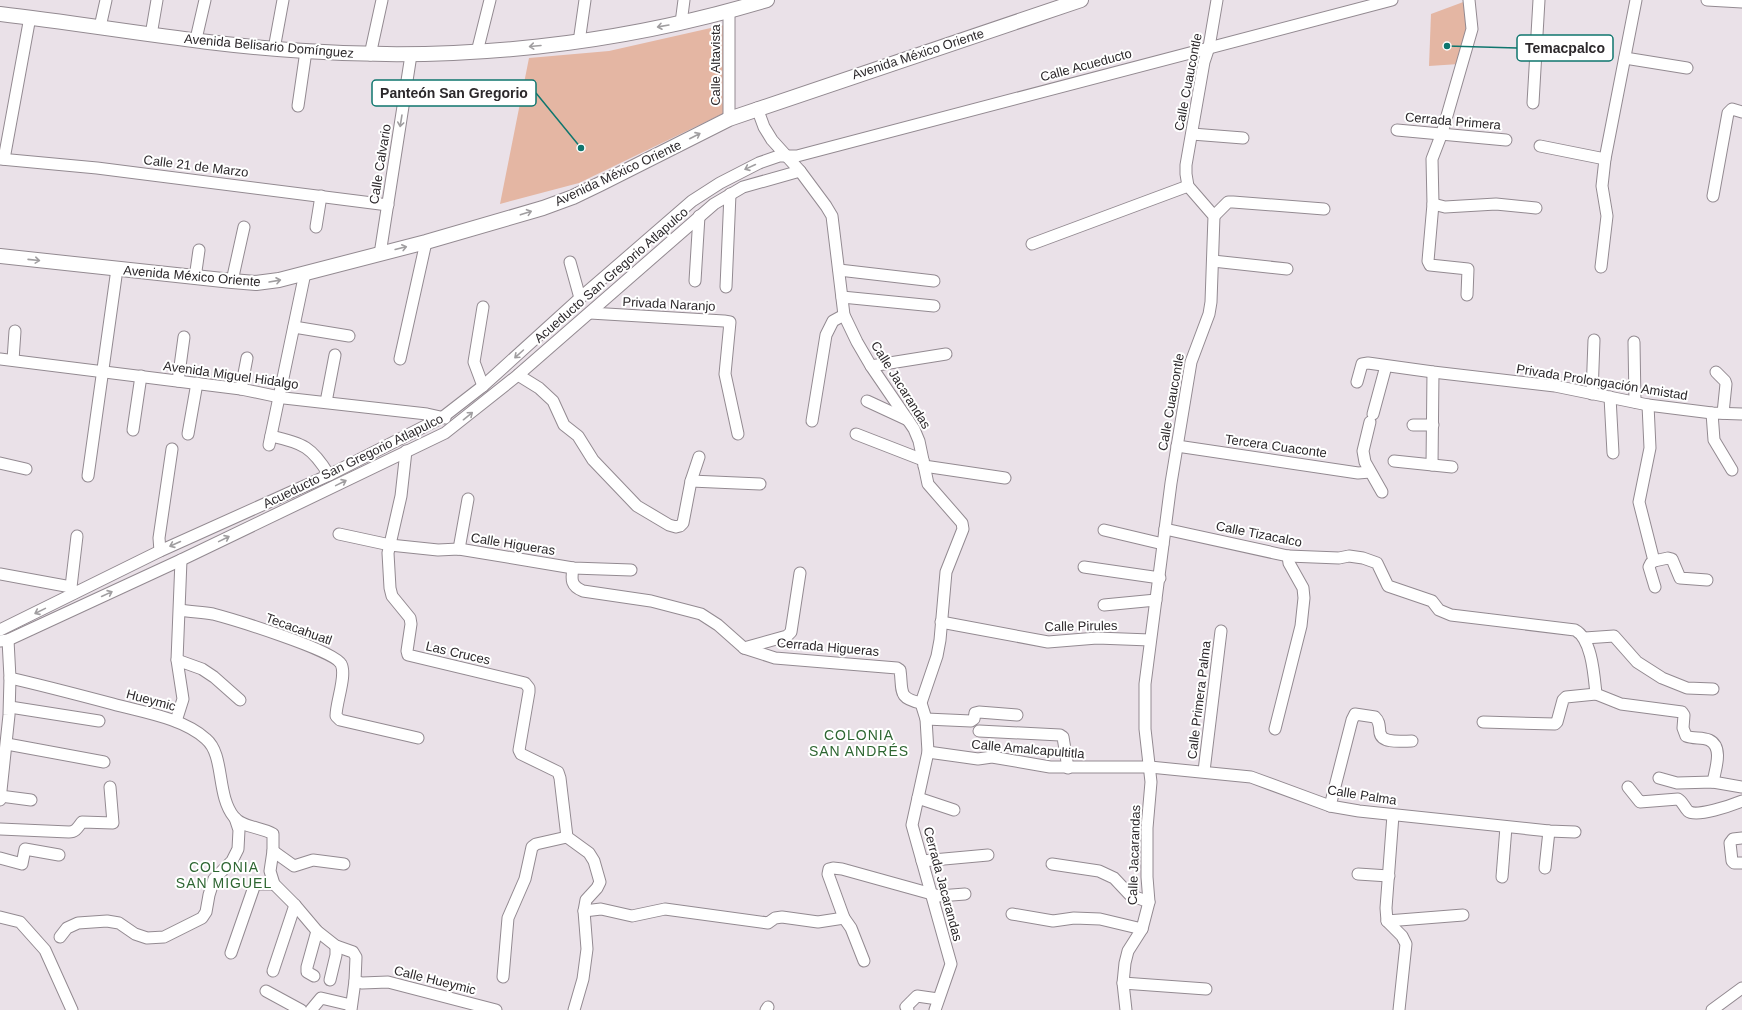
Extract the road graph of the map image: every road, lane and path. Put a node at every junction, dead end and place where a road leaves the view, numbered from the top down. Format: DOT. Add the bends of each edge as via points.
graph roads {
  1 [pos="106,0"];
  2 [pos="157,0"];
  3 [pos="205,0"];
  4 [pos="283,0"];
  5 [pos="382,0"];
  6 [pos="490,0"];
  7 [pos="585,0"];
  8 [pos="684,0"];
  9 [pos="767,0"];
  10 [pos="1081,0"];
  11 [pos="1217,0"];
  12 [pos="1392,0"];
  13 [pos="1469,0"];
  14 [pos="1539,0"];
  15 [pos="1636,0"];
  16 [pos="1707,0"];
  17 [pos="1742,2"];
  18 [pos="729,12"];
  19 [pos="0,14"];
  20 [pos="30,17"];
  21 [pos="681,23"];
  22 [pos="100,27"];
  23 [pos="151,34"];
  24 [pos="196,40"];
  25 [pos="579,42"];
  26 [pos="1209,47"];
  27 [pos="274,49"];
  28 [pos="306,52"];
  29 [pos="477,52"];
  30 [pos="370,55"];
  31 [pos="411,55"];
  32 [pos="1625,58"];
  33 [pos="1687,68"];
  34 [pos="1533,103"];
  35 [pos="298,106"];
  36 [pos="757,108"];
  37 [pos="1742,112"];
  38 [pos="730,119"];
  39 [pos="1397,130"];
  40 [pos="1442,133"];
  41 [pos="1192,134"];
  42 [pos="1243,138"];
  43 [pos="1506,140"];
  44 [pos="1540,146"];
  45 [pos="787,156"];
  46 [pos="2,159"];
  47 [pos="1605,159"];
  48 [pos="800,171"];
  49 [pos="1188,186"];
  50 [pos="730,194"];
  51 [pos="321,196"];
  52 [pos="1713,196"];
  53 [pos="1433,204"];
  54 [pos="388,205"];
  55 [pos="1536,208"];
  56 [pos="1324,209"];
  57 [pos="699,216"];
  58 [pos="1214,216"];
  59 [pos="244,227"];
  60 [pos="316,227"];
  61 [pos="426,242"];
  62 [pos="1032,244"];
  63 [pos="199,250"];
  64 [pos="380,254"];
  65 [pos="0,256"];
  66 [pos="1213,261"];
  67 [pos="570,262"];
  68 [pos="1601,267"];
  69 [pos="1287,269"];
  70 [pos="117,270"];
  71 [pos="839,270"];
  72 [pos="305,273"];
  73 [pos="195,278"];
  74 [pos="695,280"];
  75 [pos="232,281"];
  76 [pos="934,281"];
  77 [pos="726,287"];
  78 [pos="1467,295"];
  79 [pos="842,297"];
  80 [pos="580,298"];
  81 [pos="934,306"];
  82 [pos="483,307"];
  83 [pos="590,313"];
  84 [pos="844,315"];
  85 [pos="294,327"];
  86 [pos="15,331"];
  87 [pos="349,336"];
  88 [pos="184,337"];
  89 [pos="1594,340"];
  90 [pos="1634,342"];
  91 [pos="946,354"];
  92 [pos="335,355"];
  93 [pos="0,358"];
  94 [pos="247,358"];
  95 [pos="400,359"];
  96 [pos="13,360"];
  97 [pos="871,366"];
  98 [pos="1386,366"];
  99 [pos="103,372"];
  100 [pos="1433,372"];
  101 [pos="1716,372"];
  102 [pos="141,376"];
  103 [pos="518,376"];
  104 [pos="178,381"];
  105 [pos="1357,382"];
  106 [pos="197,383"];
  107 [pos="483,386"];
  108 [pos="241,389"];
  109 [pos="1592,394"];
  110 [pos="279,396"];
  111 [pos="1610,397"];
  112 [pos="867,401"];
  113 [pos="326,402"];
  114 [pos="1635,402"];
  115 [pos="1648,405"];
  116 [pos="1717,413"];
  117 [pos="1742,414"];
  118 [pos="443,417"];
  119 [pos="908,420"];
  120 [pos="812,421"];
  121 [pos="1413,425"];
  122 [pos="1433,425"];
  123 [pos="456,426"];
  124 [pos="134,430"];
  125 [pos="188,434"];
  126 [pos="738,434"];
  127 [pos="856,434"];
  128 [pos="1177,446"];
  129 [pos="172,449"];
  130 [pos="406,451"];
  131 [pos="1613,453"];
  132 [pos="699,457"];
  133 [pos="1394,461"];
  134 [pos="0,463"];
  135 [pos="923,463"];
  136 [pos="1432,465"];
  137 [pos="1452,467"];
  138 [pos="26,469"];
  139 [pos="1732,470"];
  140 [pos="1370,472"];
  141 [pos="329,475"];
  142 [pos="88,476"];
  143 [pos="1005,478"];
  144 [pos="691,481"];
  145 [pos="760,484"];
  146 [pos="1382,492"];
  147 [pos="468,499"];
  148 [pos="1165,529"];
  149 [pos="1104,530"];
  150 [pos="339,534"];
  151 [pos="77,536"];
  152 [pos="1163,544"];
  153 [pos="390,545"];
  154 [pos="459,549"];
  155 [pos="160,551"];
  156 [pos="1288,556"];
  157 [pos="181,560"];
  158 [pos="1654,561"];
  159 [pos="1084,567"];
  160 [pos="573,568"];
  161 [pos="631,570"];
  162 [pos="800,573"];
  163 [pos="0,574"];
  164 [pos="1160,578"];
  165 [pos="1707,580"];
  166 [pos="1655,587"];
  167 [pos="73,590"];
  168 [pos="1156,600"];
  169 [pos="1104,606"];
  170 [pos="180,610"];
  171 [pos="941,622"];
  172 [pos="0,630"];
  173 [pos="1221,631"];
  174 [pos="1584,638"];
  175 [pos="1150,640"];
  176 [pos="4,641"];
  177 [pos="744,648"];
  178 [pos="177,660"];
  179 [pos="10,678"];
  180 [pos="1713,689"];
  181 [pos="1596,694"];
  182 [pos="240,700"];
  183 [pos="921,703"];
  184 [pos="10,707"];
  185 [pos="1017,715"];
  186 [pos="926,719"];
  187 [pos="99,721"];
  188 [pos="176,721"];
  189 [pos="1483,722"];
  190 [pos="1275,729"];
  191 [pos="978,731"];
  192 [pos="418,738"];
  193 [pos="1412,741"];
  194 [pos="7,744"];
  195 [pos="928,752"];
  196 [pos="1148,752"];
  197 [pos="104,762"];
  198 [pos="1150,767"];
  199 [pos="1068,768"];
  200 [pos="1204,771"];
  201 [pos="1659,778"];
  202 [pos="1713,782"];
  203 [pos="110,787"];
  204 [pos="1628,787"];
  205 [pos="1742,787"];
  206 [pos="0,796"];
  207 [pos="918,798"];
  208 [pos="0,800"];
  209 [pos="31,800"];
  210 [pos="1742,801"];
  211 [pos="1330,806"];
  212 [pos="954,810"];
  213 [pos="1393,815"];
  214 [pos="235,818"];
  215 [pos="1506,827"];
  216 [pos="0,829"];
  217 [pos="1550,831"];
  218 [pos="1575,832"];
  219 [pos="567,838"];
  220 [pos="1742,838"];
  221 [pos="274,851"];
  222 [pos="59,855"];
  223 [pos="988,855"];
  224 [pos="0,858"];
  225 [pos="922,861"];
  226 [pos="1742,863"];
  227 [pos="344,864"];
  228 [pos="1052,864"];
  229 [pos="1545,868"];
  230 [pos="1358,874"];
  231 [pos="1389,876"];
  232 [pos="1502,877"];
  233 [pos="274,884"];
  234 [pos="932,894"];
  235 [pos="964,894"];
  236 [pos="1149,902"];
  237 [pos="295,906"];
  238 [pos="584,910"];
  239 [pos="1012,914"];
  240 [pos="1463,916"];
  241 [pos="0,917"];
  242 [pos="844,918"];
  243 [pos="1387,921"];
  244 [pos="1142,929"];
  245 [pos="317,931"];
  246 [pos="60,937"];
  247 [pos="336,946"];
  248 [pos="231,953"];
  249 [pos="864,961"];
  250 [pos="273,971"];
  251 [pos="314,976"];
  252 [pos="503,977"];
  253 [pos="330,980"];
  254 [pos="355,981"];
  255 [pos="1123,983"];
  256 [pos="1742,988"];
  257 [pos="1206,989"];
  258 [pos="266,990"];
  259 [pos="938,999"];
  260 [pos="351,1008"];
  261 [pos="72,1010"];
  262 [pos="301,1010"];
  263 [pos="311,1010"];
  264 [pos="496,1010"];
  265 [pos="574,1010"];
  266 [pos="908,1010"];
  267 [pos="935,1010"];
  268 [pos="1126,1010"];
  269 [pos="1399,1010"];
  270 [pos="1712,1010"];
  1 -- 22 [label="street"];
  2 -- 23 [label="street"];
  3 -- 24 [label="street"];
  4 -- 27 [label="street"];
  5 -- 30 [label="street"];
  6 -- 29 [label="street"];
  7 -- 25 [label="street"];
  8 -- 21 [label="street"];
  9 -- 18 [label="main road, Avenida Belisario Domínguez"];
  10 -- 36 [label="main road, Avenida México Oriente"];
  11 -- 26 [label="street, Calle Cuaucontle"];
  12 -- 26 [label="street, Calle Acueducto"];
  13 -- 40 [label="street" via="1472,29"];
  14 -- 34 [label="street"];
  15 -- 32 [label="street"];
  16 -- 17 [label="street"];
  18 -- 21 [label="main road, Avenida Belisario Domínguez"];
  18 -- 38 [label="street, Calle Altavista"];
  19 -- 20 [label="main road, Avenida Belisario Domínguez"];
  20 -- 22 [label="main road, Avenida Belisario Domínguez"];
  20 -- 46 [label="street"];
  21 -- 25 [label="main road, Avenida Belisario Domínguez, one-way"];
  22 -- 23 [label="main road, Avenida Belisario Domínguez"];
  23 -- 24 [label="main road, Avenida Belisario Domínguez"];
  24 -- 27 [label="main road, Avenida Belisario Domínguez"];
  25 -- 29 [label="main road, Avenida Belisario Domínguez, one-way"];
  26 -- 41 [label="street, Calle Cuaucontle" via="1204,62"];
  26 -- 45 [label="street, Calle Acueducto" via="805,154"];
  27 -- 28 [label="main road, Avenida Belisario Domínguez"];
  28 -- 30 [label="main road, Avenida Belisario Domínguez"];
  28 -- 35 [label="street"];
  29 -- 31 [label="main road, Avenida Belisario Domínguez"];
  30 -- 31 [label="main road, Avenida Belisario Domínguez"];
  31 -- 54 [label="street, Calle Calvario, one-way"];
  32 -- 33 [label="street"];
  32 -- 47 [label="street"];
  36 -- 38 [label="main road, Avenida México Oriente"];
  36 -- 45 [label="street" via="772,140"];
  37 -- 52 [label="street" via="1732,109 1728,113"];
  61 -- 38 [label="main road, Avenida México Oriente, one-way" via="573,197"];
  39 -- 40 [label="street, Cerrada Primera"];
  40 -- 43 [label="street, Cerrada Primera"];
  40 -- 53 [label="street" via="1432,159"];
  41 -- 42 [label="street"];
  41 -- 49 [label="street, Calle Cuaucontle" via="1186,165"];
  44 -- 47 [label="street"];
  45 -- 48 [label="street"];
  45 -- 80 [label="street, Acueducto San Gregorio Atlapulco, one-way" via="759,163 706,192"];
  46 -- 51 [label="street, Calle 21 de Marzo" via="98,168"];
  47 -- 68 [label="street" via="1602,186 1607,216"];
  48 -- 50 [label="street, Acueducto San Gregorio Atlapulco" via="754,183"];
  48 -- 71 [label="street, Calle Jacarandas" via="832,216"];
  49 -- 58 [label="street"];
  49 -- 62 [label="street"];
  50 -- 57 [label="street, Acueducto San Gregorio Atlapulco"];
  50 -- 77 [label="street"];
  51 -- 54 [label="street, Calle 21 de Marzo"];
  51 -- 60 [label="street"];
  53 -- 55 [label="street" via="1445,207 1496,204"];
  53 -- 78 [label="street" via="1428,261 1430,265 1467,268"];
  54 -- 64 [label="street, Calle Calvario"];
  56 -- 58 [label="street" via="1228,202"];
  57 -- 74 [label="street"];
  57 -- 83 [label="street, Acueducto San Gregorio Atlapulco"];
  58 -- 66 [label="street, Calle Cuaucontle"];
  59 -- 75 [label="street"];
  64 -- 61 [label="main road, Avenida México Oriente, one-way"];
  61 -- 95 [label="street"];
  63 -- 73 [label="street"];
  64 -- 72 [label="main road, Avenida México Oriente"];
  65 -- 70 [label="main road, Avenida México Oriente, one-way"];
  66 -- 69 [label="street"];
  66 -- 128 [label="street, Calle Cuaucontle" via="1209,314 1191,362"];
  67 -- 80 [label="street"];
  70 -- 73 [label="main road, Avenida México Oriente"];
  70 -- 99 [label="street"];
  71 -- 76 [label="street"];
  71 -- 79 [label="street, Calle Jacarandas"];
  75 -- 72 [label="main road, Avenida México Oriente, one-way" via="267,282"];
  72 -- 85 [label="street"];
  73 -- 75 [label="main road, Avenida México Oriente"];
  79 -- 81 [label="street"];
  79 -- 84 [label="street, Calle Jacarandas"];
  80 -- 107 [label="street, Acueducto San Gregorio Atlapulco, one-way"];
  82 -- 107 [label="street" via="474,362"];
  83 -- 103 [label="street, Acueducto San Gregorio Atlapulco"];
  83 -- 126 [label="street, Privada Naranjo" via="730,322 725,374"];
  84 -- 97 [label="street, Calle Jacarandas"];
  84 -- 120 [label="street" via="833,321 826,335"];
  85 -- 87 [label="street"];
  85 -- 110 [label="street"];
  86 -- 96 [label="street"];
  88 -- 104 [label="street"];
  89 -- 109 [label="street"];
  90 -- 114 [label="street"];
  91 -- 97 [label="street"];
  92 -- 113 [label="street"];
  93 -- 96 [label="street, Avenida Miguel Hidalgo"];
  94 -- 108 [label="street"];
  96 -- 99 [label="street, Avenida Miguel Hidalgo"];
  97 -- 119 [label="street, Calle Jacarandas"];
  98 -- 100 [label="street, Privada Prolongación Amistad"];
  98 -- 105 [label="street, Privada Prolongación Amistad" via="1362,364"];
  98 -- 140 [label="street" via="1363,451 1364,462"];
  99 -- 102 [label="street, Avenida Miguel Hidalgo"];
  99 -- 142 [label="street"];
  100 -- 109 [label="street, Privada Prolongación Amistad" via="1555,386"];
  100 -- 122 [label="street"];
  101 -- 116 [label="street" via="1726,384"];
  102 -- 104 [label="street, Avenida Miguel Hidalgo"];
  102 -- 124 [label="street"];
  123 -- 103 [label="street, Acueducto San Gregorio Atlapulco, one-way"];
  103 -- 144 [label="street" via="539,388 552,401 564,425 578,436 593,460 645,512 669,525 680,526 683,523"];
  104 -- 106 [label="street, Avenida Miguel Hidalgo"];
  106 -- 108 [label="street, Avenida Miguel Hidalgo"];
  106 -- 125 [label="street"];
  107 -- 118 [label="street, Acueducto San Gregorio Atlapulco"];
  108 -- 110 [label="street, Avenida Miguel Hidalgo"];
  109 -- 111 [label="street, Privada Prolongación Amistad"];
  110 -- 113 [label="street, Avenida Miguel Hidalgo"];
  110 -- 141 [label="street" via="270,440 290,440 307,449 318,457"];
  111 -- 114 [label="street, Privada Prolongación Amistad"];
  111 -- 131 [label="street"];
  112 -- 119 [label="street"];
  113 -- 118 [label="street, Avenida Miguel Hidalgo"];
  114 -- 115 [label="street, Privada Prolongación Amistad"];
  115 -- 116 [label="street, Privada Prolongación Amistad"];
  115 -- 158 [label="street" via="1650,448 1639,502"];
  116 -- 117 [label="street, Privada Prolongación Amistad"];
  116 -- 139 [label="street" via="1714,440"];
  118 -- 123 [label="street, Avenida Miguel Hidalgo"];
  118 -- 141 [label="street, Acueducto San Gregorio Atlapulco"];
  119 -- 135 [label="street, Calle Jacarandas" via="919,441"];
  121 -- 122 [label="street"];
  122 -- 136 [label="street"];
  123 -- 130 [label="street, Acueducto San Gregorio Atlapulco"];
  127 -- 135 [label="street"];
  128 -- 140 [label="street, Tercera Cuaconte"];
  128 -- 148 [label="street, Calle Cuaucontle"];
  129 -- 155 [label="street" via="159,538"];
  130 -- 153 [label="street, Las Cruces" via="401,496"];
  157 -- 130 [label="street, Acueducto San Gregorio Atlapulco, one-way"];
  132 -- 144 [label="street"];
  133 -- 136 [label="street"];
  134 -- 138 [label="street"];
  135 -- 143 [label="street"];
  135 -- 171 [label="street, Calle Jacarandas" via="928,484 962,523 963,529 946,572"];
  136 -- 137 [label="street"];
  140 -- 146 [label="street"];
  141 -- 155 [label="street, Acueducto San Gregorio Atlapulco, one-way"];
  144 -- 145 [label="street"];
  147 -- 154 [label="street"];
  148 -- 152 [label="street, Calle Cuaucontle"];
  148 -- 156 [label="street, Calle Tizacalco"];
  149 -- 152 [label="street"];
  150 -- 153 [label="street, Calle Higueras"];
  151 -- 167 [label="street"];
  152 -- 164 [label="street, Calle Cuaucontle"];
  153 -- 154 [label="street, Calle Higueras" via="438,550"];
  153 -- 219 [label="street, Las Cruces" via="388,553 392,596 410,618 411,624 408,654 525,684 529,688 519,750 521,754 558,772"];
  154 -- 160 [label="street, Calle Higueras"];
  155 -- 167 [label="street, Acueducto San Gregorio Atlapulco"];
  156 -- 174 [label="street, Calle Tizacalco" via="1364,558 1377,563 1388,586 1432,601 1445,613 1575,630"];
  156 -- 190 [label="street" via="1289,563 1303,588 1304,598 1301,626"];
  157 -- 170 [label="street"];
  176 -- 157 [label="street, Acueducto San Gregorio Atlapulco, one-way"];
  158 -- 165 [label="street" via="1672,559 1680,578"];
  158 -- 166 [label="street" via="1649,567"];
  159 -- 164 [label="street"];
  160 -- 161 [label="street, Calle Higueras"];
  160 -- 177 [label="street, Cerrada Higueras" via="572,583 575,588 651,601 701,614"];
  162 -- 177 [label="street" via="791,632 787,636"];
  163 -- 167 [label="street"];
  164 -- 168 [label="street, Calle Cuaucontle"];
  167 -- 172 [label="street, Acueducto San Gregorio Atlapulco, one-way"];
  168 -- 169 [label="street"];
  168 -- 175 [label="street, Calle Cuaucontle"];
  170 -- 178 [label="street"];
  170 -- 192 [label="street, Tecacahuatl" via="213,614 333,656 341,664 342,674 336,709 336,716 340,720"];
  171 -- 175 [label="street, Calle Pirules" via="1048,642 1097,638"];
  171 -- 183 [label="street, Calle Jacarandas" via="937,656"];
  173 -- 200 [label="street, Calle Primera Palma"];
  174 -- 180 [label="street" via="1614,636 1637,662 1662,678 1687,688"];
  174 -- 181 [label="street"];
  175 -- 196 [label="street, Calle Cuaucontle" via="1144,709"];
  176 -- 179 [label="street"];
  177 -- 183 [label="street, Cerrada Higueras" via="775,658 897,668 900,670 901,692 904,697 909,701"];
  178 -- 182 [label="street" via="202,669"];
  178 -- 188 [label="street" via="183,699"];
  179 -- 184 [label="street"];
  179 -- 188 [label="street, Hueymic"];
  181 -- 189 [label="street" via="1566,697 1555,724"];
  181 -- 202 [label="street" via="1621,704 1682,712 1686,736 1709,740 1714,744 1718,754"];
  183 -- 186 [label="street"];
  184 -- 187 [label="street"];
  184 -- 194 [label="street"];
  185 -- 186 [label="street" via="979,712 975,713 971,721"];
  186 -- 195 [label="street"];
  188 -- 214 [label="street, Hueymic" via="206,739 215,750 223,791"];
  191 -- 199 [label="street" via="1060,735 1063,737"];
  193 -- 211 [label="street" via="1386,740 1382,738 1377,719 1356,714 1352,720"];
  194 -- 197 [label="street"];
  194 -- 206 [label="street"];
  195 -- 199 [label="street, Calle Amalcapultitla" via="978,759 992,757"];
  195 -- 207 [label="street, Cerrada Jacarandas"];
  196 -- 198 [label="street, Calle Jacarandas"];
  198 -- 199 [label="street, Calle Amalcapultitla"];
  198 -- 200 [label="street, Calle Palma"];
  198 -- 236 [label="street, Calle Jacarandas" via="1147,828"];
  200 -- 211 [label="street, Calle Palma" via="1251,777"];
  201 -- 202 [label="street" via="1677,783"];
  202 -- 205 [label="street"];
  203 -- 216 [label="street" via="113,823 82,822 73,832"];
  204 -- 210 [label="street" via="1640,802 1678,799 1688,811 1698,813"];
  206 -- 208 [label="street"];
  206 -- 209 [label="street"];
  207 -- 212 [label="street"];
  207 -- 225 [label="street, Cerrada Jacarandas" via="912,825"];
  211 -- 213 [label="street, Calle Palma"];
  213 -- 215 [label="street, Calle Palma"];
  213 -- 231 [label="street"];
  214 -- 221 [label="street" via="273,834"];
  214 -- 246 [label="street" via="239,830 238,849 232,861 214,879 206,912 202,918 164,937 147,938 135,934 119,923 107,921 78,923 67,928"];
  215 -- 217 [label="street, Calle Palma"];
  215 -- 232 [label="street"];
  217 -- 218 [label="street, Calle Palma"];
  217 -- 229 [label="street"];
  219 -- 238 [label="street" via="589,853 600,882 586,900"];
  219 -- 252 [label="street" via="532,847 525,879 508,918"];
  220 -- 226 [label="street" via="1733,839 1730,843 1732,861"];
  221 -- 227 [label="street" via="294,866 313,860"];
  221 -- 233 [label="street" via="270,871"];
  222 -- 224 [label="street" via="25,848 22,864"];
  223 -- 225 [label="street"];
  225 -- 234 [label="street, Cerrada Jacarandas"];
  228 -- 236 [label="street" via="1100,870 1114,878 1130,895"];
  230 -- 231 [label="street"];
  231 -- 243 [label="street"];
  233 -- 237 [label="street"];
  233 -- 248 [label="street" via="255,884"];
  234 -- 235 [label="street"];
  234 -- 242 [label="street" via="876,878 829,869 828,874"];
  234 -- 259 [label="street, Cerrada Jacarandas" via="950,964"];
  236 -- 244 [label="street, Calle Jacarandas"];
  237 -- 245 [label="street"];
  237 -- 250 [label="street"];
  238 -- 242 [label="street" via="601,909 632,916 665,909 768,923 782,917 818,922"];
  238 -- 265 [label="street" via="587,949 583,979"];
  239 -- 244 [label="street" via="1053,921 1074,918 1100,919"];
  240 -- 243 [label="street"];
  241 -- 261 [label="street" via="20,922 45,950"];
  242 -- 249 [label="street" via="851,928"];
  243 -- 269 [label="street" via="1402,936 1406,944"];
  244 -- 255 [label="street, Calle Jacarandas" via="1128,951"];
  245 -- 247 [label="street"];
  245 -- 251 [label="street" via="306,967 306,972"];
  247 -- 253 [label="street"];
  247 -- 254 [label="street" via="353,952 356,957"];
  254 -- 260 [label="street"];
  254 -- 264 [label="street, Calle Hueymic" via="388,982"];
  255 -- 257 [label="street"];
  255 -- 268 [label="street, Calle Jacarandas"];
  256 -- 270 [label="street"];
  258 -- 262 [label="street"];
  259 -- 266 [label="street" via="917,996 906,1007"];
  259 -- 267 [label="street, Cerrada Jacarandas"];
  260 -- 263 [label="street" via="321,998"];
}
